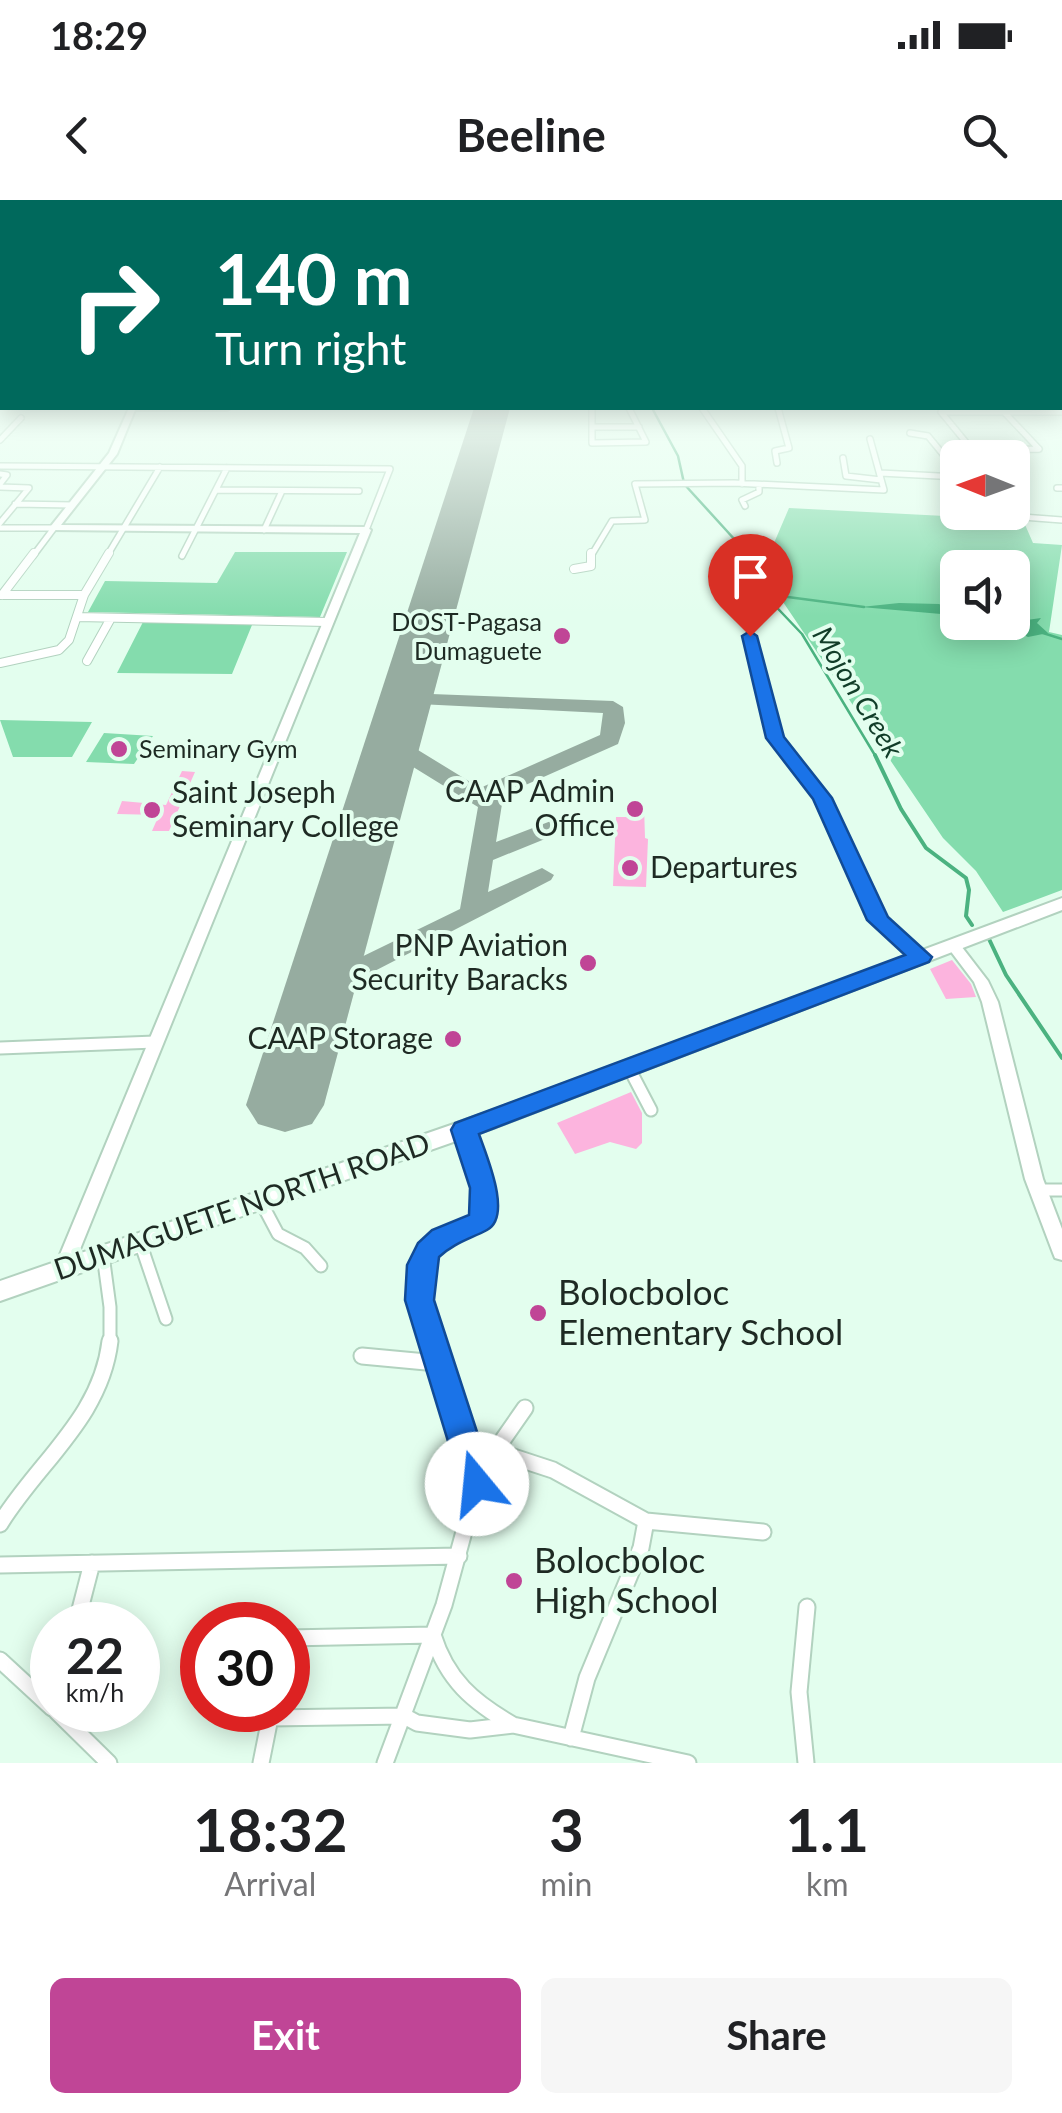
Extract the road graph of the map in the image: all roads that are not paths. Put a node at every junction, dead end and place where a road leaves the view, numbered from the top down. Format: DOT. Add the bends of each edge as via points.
graph roads {
  1 [pos="39,470"];
  2 [pos="100,470"];
  3 [pos="159,470"];
  4 [pos="226,470"];
  5 [pos="389,470"];
  6 [pos="742,470"];
  7 [pos="845,470"];
  8 [pos="878,470"];
  9 [pos="5,471"];
  10 [pos="940,476"];
  11 [pos="880,477"];
  12 [pos="742,484"];
  13 [pos="0,485"];
  14 [pos="759,487"];
  15 [pos="217,490"];
  16 [pos="282,491"];
  17 [pos="359,491"];
  18 [pos="15,504"];
  19 [pos="72,505"];
  20 [pos="745,506"];
  21 [pos="1030,517"];
  22 [pos="1062,520"];
  23 [pos="0,526"];
  24 [pos="54,528"];
  25 [pos="124,529"];
  26 [pos="198,530"];
  27 [pos="264,530"];
  28 [pos="366,530"];
  29 [pos="182,556"];
  30 [pos="574,570"];
  31 [pos="1,595"];
  32 [pos="84,595"];
  33 [pos="77,617"];
  34 [pos="111,618"];
  35 [pos="327,622"];
  36 [pos="750,636"];
  37 [pos="87,661"];
  38 [pos="0,663"];
  39 [pos="1062,904"];
  40 [pos="953,945"];
  41 [pos="921,957"];
  42 [pos="155,1042"];
  43 [pos="0,1048"];
  44 [pos="629,1068"];
  45 [pos="651,1110"];
  46 [pos="464,1130"];
  47 [pos="1038,1190"];
  48 [pos="1062,1190"];
  49 [pos="260,1200"];
  50 [pos="140,1242"];
  51 [pos="1062,1253"];
  52 [pos="102,1256"];
  53 [pos="321,1266"];
  54 [pos="62,1269"];
  55 [pos="0,1291"];
  56 [pos="166,1319"];
  57 [pos="362,1356"];
  58 [pos="437,1363"];
  59 [pos="525,1408"];
  60 [pos="495,1451"];
  61 [pos="475,1468"];
  62 [pos="646,1521"];
  63 [pos="0,1524"];
  64 [pos="762,1532"];
  65 [pos="459,1556"];
  66 [pos="92,1563"];
  67 [pos="0,1565"];
  68 [pos="82,1602"];
  69 [pos="807,1606"];
  70 [pos="433,1634"];
  71 [pos="310,1637"];
  72 [pos="0,1660"];
  73 [pos="30,1687"];
  74 [pos="310,1715"];
  75 [pos="404,1716"];
  76 [pos="512,1725"];
  77 [pos="77,1732"];
  78 [pos="267,1732"];
  79 [pos="571,1738"];
  80 [pos="108,1763"];
  81 [pos="260,1763"];
  82 [pos="385,1763"];
  83 [pos="688,1763"];
  84 [pos="806,1763"];
  1 -- 9 [label="street"];
  2 -- 19 [label="street"];
  3 -- 25 [label="street"];
  4 -- 15 [label="street"];
  5 -- 28 [label="street"];
  6 -- 12 [label="street"];
  7 -- 11 [label="street" via="846,476"];
  8 -- 11 [label="street"];
  9 -- 13 [label="street"];
  10 -- 11 [label="street"];
  11 -- 14 [label="street" via="884,490"];
  12 -- 14 [label="street"];
  12 -- 30 [label="street" via="635,484 645,520 612,522 591,550 592,566"];
  13 -- 18 [label="street" via="28,488"];
  14 -- 20 [label="street" via="742,500"];
  15 -- 16 [label="street"];
  15 -- 26 [label="street"];
  16 -- 17 [label="street"];
  16 -- 27 [label="street"];
  18 -- 19 [label="street"];
  18 -- 23 [label="street"];
  19 -- 24 [label="street"];
  21 -- 22 [label="street"];
  23 -- 24 [label="street"];
  24 -- 25 [label="street"];
  24 -- 31 [label="street"];
  25 -- 26 [label="street"];
  25 -- 32 [label="street"];
  26 -- 27 [label="street"];
  26 -- 29 [label="street"];
  27 -- 28 [label="street"];
  28 -- 35 [label="street"];
  31 -- 32 [label="street"];
  32 -- 33 [label="street"];
  33 -- 34 [label="street"];
  33 -- 38 [label="street" via="59,650"];
  34 -- 35 [label="street"];
  34 -- 37 [label="street"];
  35 -- 42 [label="street"];
  36 -- 41 [label="street" via="775,738 822,798 878,920"];
  39 -- 40 [label="highway, DUMAGUETE NORTH ROAD"];
  40 -- 41 [label="highway, DUMAGUETE NORTH ROAD"];
  40 -- 47 [label="street" via="990,1002"];
  41 -- 44 [label="highway, DUMAGUETE NORTH ROAD"];
  42 -- 43 [label="street"];
  42 -- 54 [label="street"];
  44 -- 45 [label="street"];
  44 -- 46 [label="highway, DUMAGUETE NORTH ROAD"];
  46 -- 49 [label="highway, DUMAGUETE NORTH ROAD"];
  46 -- 58 [label="street" via="484,1188 483,1220 442,1238 421,1265 420,1300"];
  47 -- 48 [label="street"];
  47 -- 51 [label="street"];
  49 -- 50 [label="highway, DUMAGUETE NORTH ROAD"];
  49 -- 53 [label="street" via="278,1234"];
  50 -- 52 [label="highway, DUMAGUETE NORTH ROAD"];
  50 -- 56 [label="street"];
  52 -- 54 [label="highway, DUMAGUETE NORTH ROAD"];
  52 -- 63 [label="street" via="111,1333 98,1392"];
  54 -- 55 [label="highway, DUMAGUETE NORTH ROAD"];
  57 -- 58 [label="street"];
  58 -- 61 [label="street"];
  59 -- 60 [label="street"];
  60 -- 61 [label="street"];
  60 -- 62 [label="street" via="553,1470"];
  61 -- 65 [label="street"];
  62 -- 64 [label="street"];
  62 -- 79 [label="street"];
  65 -- 66 [label="street"];
  65 -- 70 [label="street"];
  66 -- 67 [label="street"];
  66 -- 68 [label="street"];
  69 -- 84 [label="street" via="798,1692"];
  70 -- 71 [label="street"];
  70 -- 75 [label="street"];
  70 -- 76 [label="street" via="443,1671 472,1701"];
  72 -- 73 [label="street"];
  74 -- 75 [label="street"];
  75 -- 76 [label="street" via="417,1724 470,1730"];
  75 -- 82 [label="street"];
  76 -- 79 [label="street"];
  77 -- 80 [label="street"];
  78 -- 81 [label="street"];
  79 -- 83 [label="street"];
}
